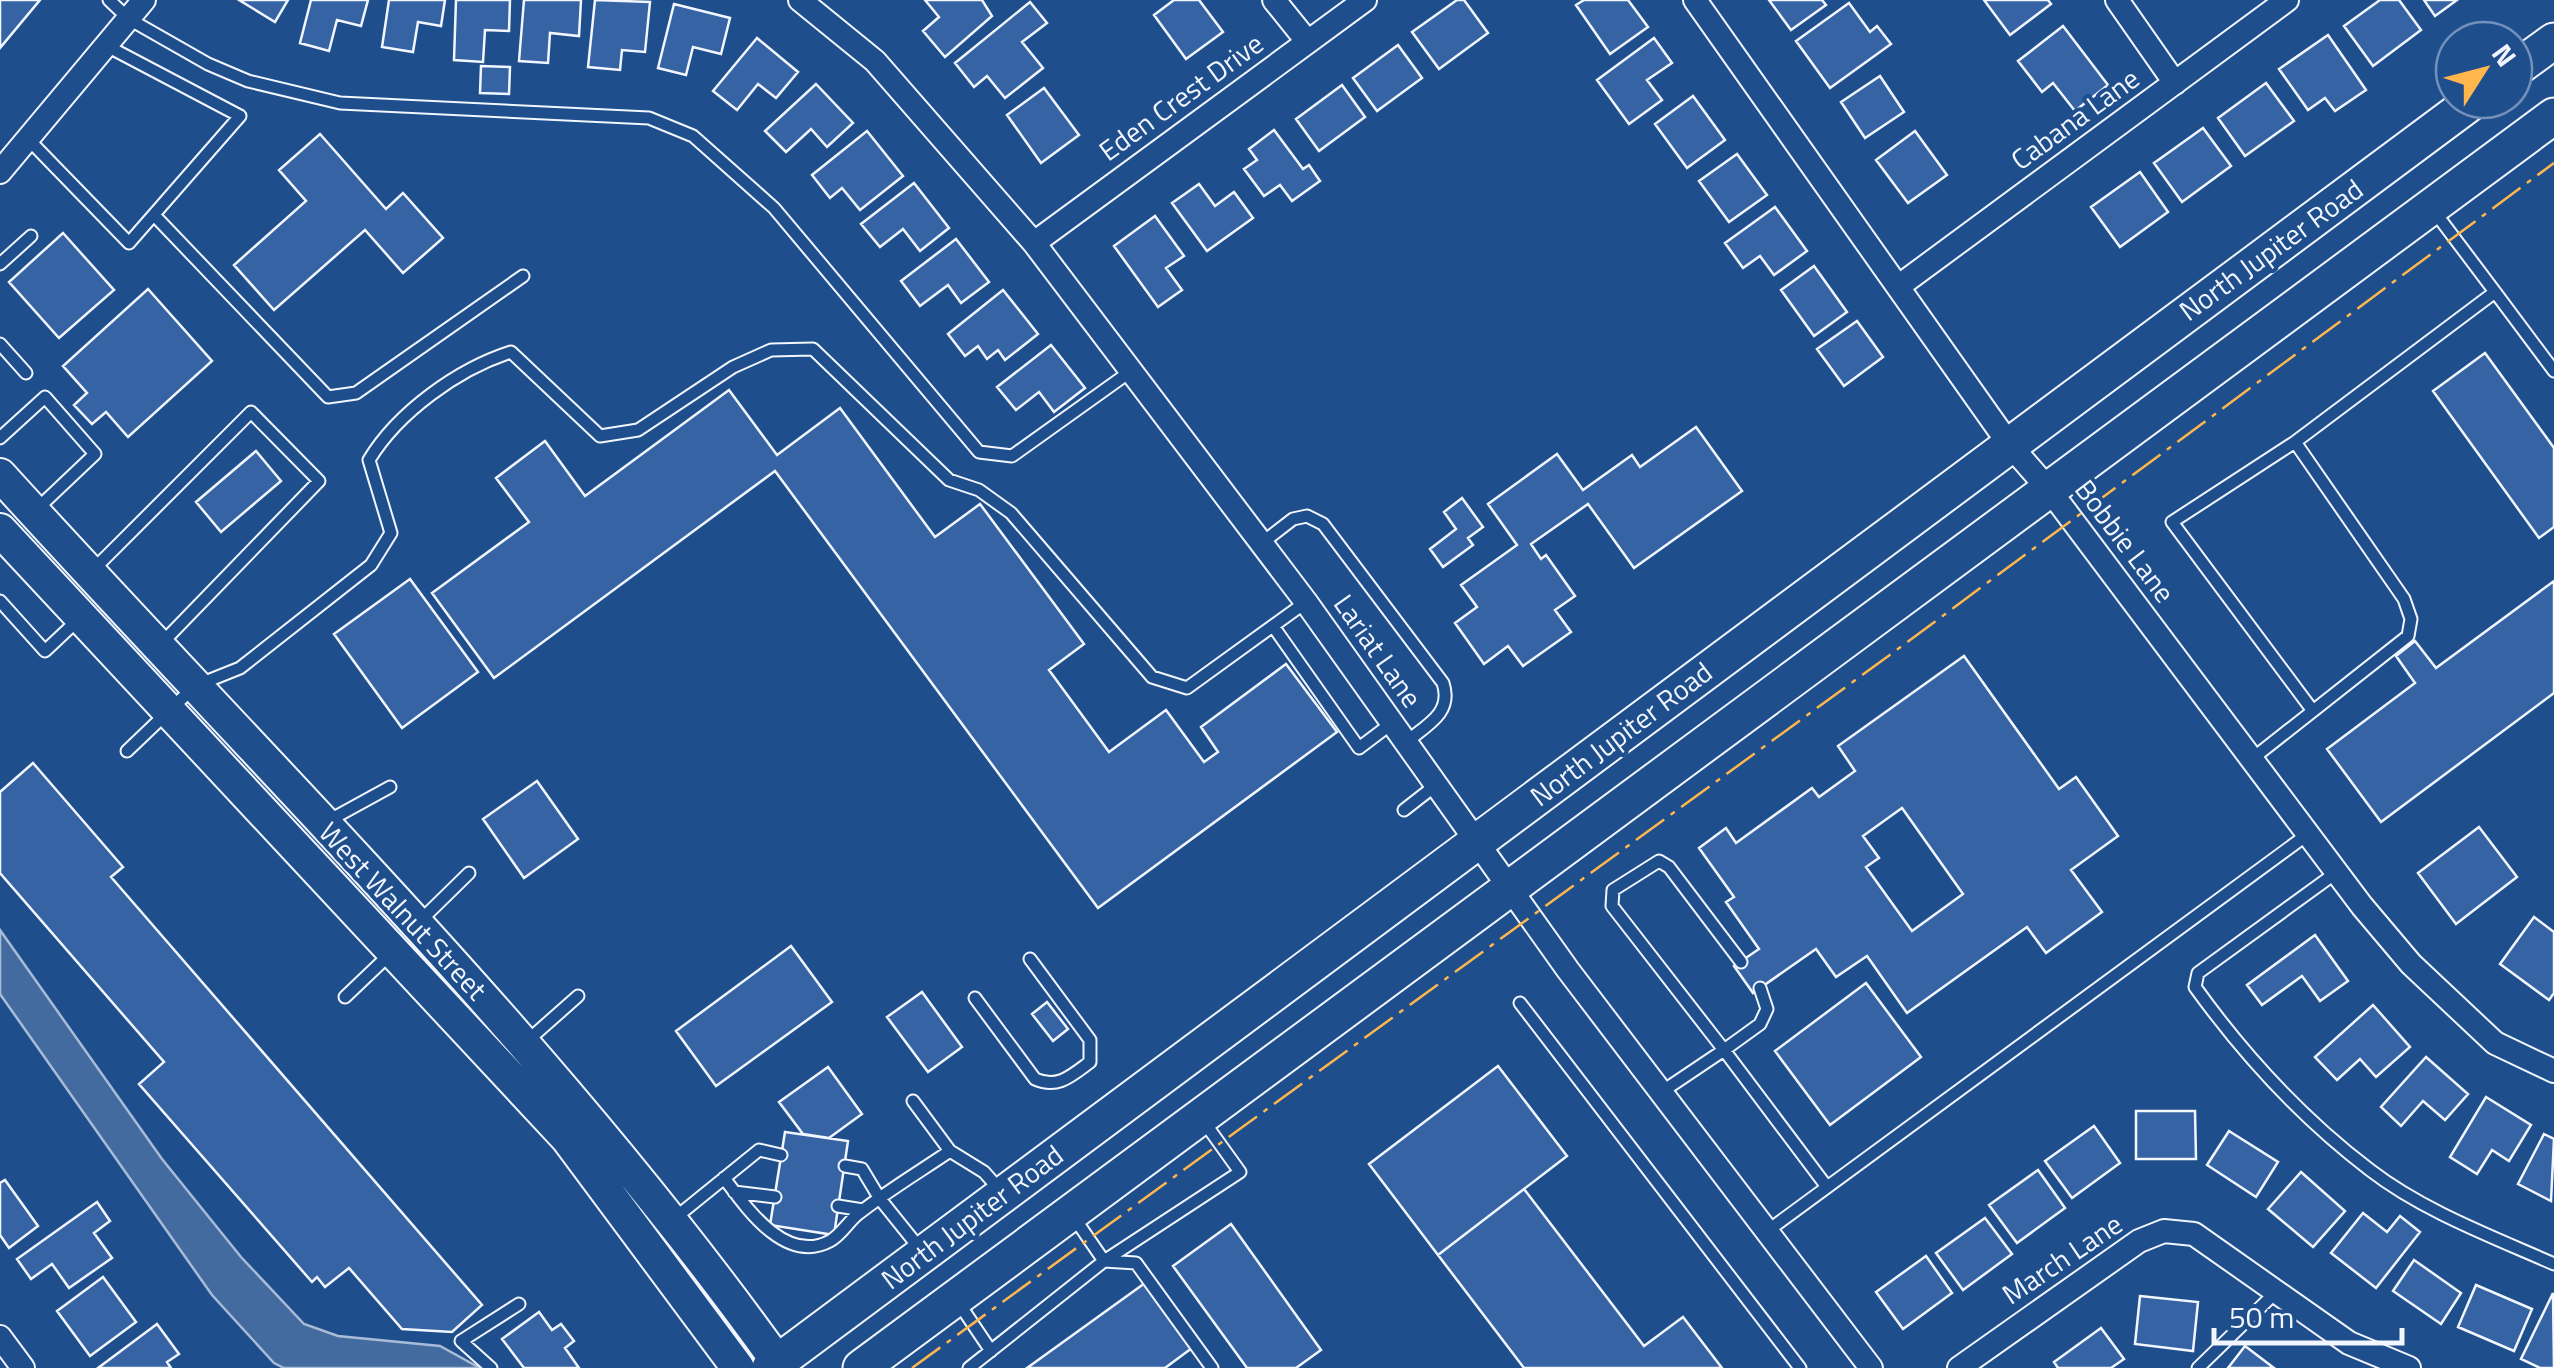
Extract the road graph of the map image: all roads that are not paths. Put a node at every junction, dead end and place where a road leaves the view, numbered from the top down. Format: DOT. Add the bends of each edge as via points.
graph roads {
  1 [pos="109,0"];
  2 [pos="800,0"];
  3 [pos="1274,0"];
  4 [pos="1366,0"];
  5 [pos="1695,0"];
  6 [pos="2116,0"];
  7 [pos="2287,0"];
  8 [pos="136,10"];
  9 [pos="1307,42"];
  10 [pos="107,46"];
  11 [pos="2176,83"];
  12 [pos="2554,116"];
  13 [pos="2447,120"];
  14 [pos="30,141"];
  15 [pos="0,172"];
  16 [pos="2432,208"];
  17 [pos="154,215"];
  18 [pos="31,236"];
  19 [pos="1034,243"];
  20 [pos="0,264"];
  21 [pos="523,276"];
  22 [pos="1898,286"];
  23 [pos="2494,292"];
  24 [pos="0,344"];
  25 [pos="1131,370"];
  26 [pos="2554,372"];
  27 [pos="26,373"];
  28 [pos="0,438"];
  29 [pos="2294,442"];
  30 [pos="2009,444"];
  31 [pos="0,475"];
  32 [pos="2051,492"];
  33 [pos="34,512"];
  34 [pos="0,530"];
  35 [pos="1262,542"];
  36 [pos="90,574"];
  37 [pos="0,600"];
  38 [pos="1306,602"];
  39 [pos="80,618"];
  40 [pos="1273,626"];
  41 [pos="158,647"];
  42 [pos="195,686"];
  43 [pos="2313,711"];
  44 [pos="167,713"];
  45 [pos="1392,723"];
  46 [pos="1406,742"];
  47 [pos="127,751"];
  48 [pos="2252,759"];
  49 [pos="1436,785"];
  50 [pos="390,788"];
  51 [pos="1404,810"];
  52 [pos="323,824"];
  53 [pos="2308,834"];
  54 [pos="287,838"];
  55 [pos="1476,842"];
  56 [pos="2337,872"];
  57 [pos="468,873"];
  58 [pos="1510,888"];
  59 [pos="416,925"];
  60 [pos="394,950"];
  61 [pos="1030,959"];
  62 [pos="1741,962"];
  63 [pos="1760,988"];
  64 [pos="345,996"];
  65 [pos="578,996"];
  66 [pos="975,998"];
  67 [pos="1520,1003"];
  68 [pos="521,1038"];
  69 [pos="1724,1050"];
  70 [pos="2554,1071"];
  71 [pos="1167,1072"];
  72 [pos="1660,1093"];
  73 [pos="913,1102"];
  74 [pos="1200,1117"];
  75 [pos="950,1151"];
  76 [pos="781,1155"];
  77 [pos="844,1166"];
  78 [pos="724,1178"];
  79 [pos="1828,1187"];
  80 [pos="734,1192"];
  81 [pos="1004,1194"];
  82 [pos="775,1197"];
  83 [pos="880,1199"];
  84 [pos="838,1206"];
  85 [pos="863,1210"];
  86 [pos="1070,1213"];
  87 [pos="673,1220"];
  88 [pos="1766,1232"];
  89 [pos="924,1253"];
  90 [pos="1104,1261"];
  91 [pos="2554,1264"];
  92 [pos="2274,1294"];
  93 [pos="955,1298"];
  94 [pos="519,1304"];
  95 [pos="0,1337"];
  96 [pos="991,1351"];
  97 [pos="1211,1364"];
  98 [pos="777,1366"];
  99 [pos="24,1368"];
  100 [pos="492,1368"];
  101 [pos="738,1368"];
  102 [pos="861,1368"];
  103 [pos="969,1368"];
  104 [pos="1199,1368"];
  105 [pos="1800,1368"];
  106 [pos="1871,1368"];
  107 [pos="1959,1368"];
  108 [pos="2198,1368"];
  109 [pos="2409,1368"];
  1 -- 8 [label="lane"];
  2 -- 19 [label="street, Lariat Lane" via="875,62"];
  3 -- 9 [label="street"];
  4 -- 9 [label="street, Eden Crest Drive"];
  5 -- 22 [label="street, Bobbie Lane"];
  6 -- 11 [label="street"];
  7 -- 11 [label="street, Cabana Lane"];
  8 -- 10 [label="street"];
  8 -- 25 [label="lane" via="208,64 340,103 649,118 693,136 774,208 980,452 1012,456"];
  9 -- 19 [label="street, Eden Crest Drive"];
  10 -- 14 [label="street"];
  10 -- 17 [label="lane" via="240,116"];
  11 -- 22 [label="street, Cabana Lane"];
  12 -- 16 [label="main road, North Jupiter Road"];
  13 -- 30 [label="main road, North Jupiter Road"];
  14 -- 15 [label="street"];
  14 -- 17 [label="lane" via="128,243"];
  16 -- 23 [label="lane"];
  16 -- 32 [label="main road, North Jupiter Road"];
  17 -- 21 [label="lane" via="328,397 356,393"];
  18 -- 20 [label="lane"];
  19 -- 25 [label="street, Lariat Lane"];
  22 -- 30 [label="street, Bobbie Lane"];
  23 -- 26 [label="lane"];
  23 -- 29 [label="lane"];
  24 -- 27 [label="lane"];
  25 -- 35 [label="street, Lariat Lane"];
  28 -- 33 [label="lane" via="45,398 96,454"];
  29 -- 43 [label="lane" via="2411,618 2408,636"];
  29 -- 43 [label="lane" via="2172,522"];
  30 -- 32 [label="street, Bobbie Lane"];
  30 -- 55 [label="main road, North Jupiter Road"];
  31 -- 33 [label="main road, West Walnut Street"];
  32 -- 48 [label="street, Bobbie Lane"];
  32 -- 58 [label="main road, North Jupiter Road"];
  33 -- 36 [label="main road, West Walnut Street"];
  34 -- 39 [label="main road, West Walnut Street"];
  35 -- 38 [label="street, Lariat Lane"];
  35 -- 46 [label="lane" via="1294,519 1308,516 1322,524 1443,683 1443,712"];
  36 -- 41 [label="main road, West Walnut Street"];
  36 -- 41 [label="lane" via="251,412 319,481"];
  37 -- 39 [label="lane" via="45,651"];
  38 -- 40 [label="lane"];
  38 -- 45 [label="street, Lariat Lane"];
  39 -- 44 [label="main road, West Walnut Street"];
  40 -- 42 [label="lane" via="1187,688 1152,677 1011,513 979,490 949,480 813,349 771,350 733,367 638,430 600,436 511,352 478,363 386,432 369,460 391,533 372,565 240,668"];
  40 -- 45 [label="lane" via="1360,748"];
  41 -- 42 [label="main road, West Walnut Street"];
  42 -- 44 [label="lane"];
  42 -- 52 [label="main road, West Walnut Street"];
  43 -- 48 [label="lane"];
  44 -- 47 [label="lane"];
  44 -- 54 [label="main road, West Walnut Street"];
  45 -- 46 [label="street, Lariat Lane"];
  46 -- 49 [label="street, Lariat Lane"];
  48 -- 53 [label="street, Bobbie Lane"];
  49 -- 51 [label="lane"];
  49 -- 55 [label="street, Lariat Lane"];
  50 -- 52 [label="lane"];
  52 -- 59 [label="main road, West Walnut Street"];
  53 -- 56 [label="street, Bobbie Lane"];
  53 -- 79 [label="lane"];
  54 -- 59 [label="main road" via="324,842 374,897"];
  54 -- 60 [label="main road, West Walnut Street"];
  55 -- 58 [label="street, Lariat Lane"];
  55 -- 71 [label="main road, North Jupiter Road"];
  56 -- 70 [label="street, Bobbie Lane" via="2460,1013 2495,1043"];
  56 -- 91 [label="lane" via="2198,973 2195,987 2284,1094 2372,1172"];
  57 -- 59 [label="lane"];
  58 -- 72 [label="street, Lariat Lane"];
  58 -- 74 [label="main road, North Jupiter Road"];
  59 -- 68 [label="main road, West Walnut Street"];
  60 -- 64 [label="lane"];
  60 -- 68 [label="main road" via="406,942 422,947"];
  60 -- 101 [label="main road, West Walnut Street" via="566,1138"];
  61 -- 66 [label="lane" via="1090,1040 1090,1062 1060,1083 1034,1079"];
  62 -- 69 [label="lane" via="1668,867 1659,862 1613,890 1612,906"];
  63 -- 69 [label="lane" via="1767,1009 1760,1024"];
  65 -- 68 [label="lane"];
  67 -- 105 [label="lane"];
  68 -- 87 [label="main road, West Walnut Street"];
  69 -- 72 [label="lane"];
  69 -- 79 [label="lane"];
  71 -- 74 [label="main road"];
  71 -- 81 [label="main road, North Jupiter Road"];
  72 -- 88 [label="street, Lariat Lane"];
  73 -- 75 [label="lane"];
  74 -- 86 [label="main road, North Jupiter Road"];
  74 -- 90 [label="lane" via="1240,1172"];
  75 -- 81 [label="lane"];
  75 -- 83 [label="lane"];
  76 -- 78 [label="lane" via="759,1150"];
  77 -- 83 [label="lane" via="862,1169"];
  78 -- 80 [label="lane"];
  78 -- 87 [label="lane"];
  79 -- 88 [label="lane"];
  80 -- 82 [label="lane"];
  80 -- 85 [label="lane" via="757,1222 792,1243 827,1243"];
  81 -- 89 [label="main road, North Jupiter Road"];
  83 -- 85 [label="lane"];
  83 -- 89 [label="lane"];
  84 -- 85 [label="lane"];
  86 -- 90 [label="lane"];
  86 -- 93 [label="main road, North Jupiter Road"];
  87 -- 98 [label="main road, West Walnut Street"];
  88 -- 106 [label="street, Lariat Lane"];
  89 -- 98 [label="main road, North Jupiter Road"];
  90 -- 96 [label="lane"];
  90 -- 97 [label="lane" via="1136,1263"];
  92 -- 107 [label="street, March Lane" via="2194,1234 2164,1231 2138,1241"];
  92 -- 108 [label="lane"];
  92 -- 109 [label="street, March Lane" via="2349,1343"];
  93 -- 96 [label="lane"];
  93 -- 102 [label="main road, North Jupiter Road"];
  94 -- 100 [label="lane" via="461,1341"];
  95 -- 99 [label="street"];
  96 -- 103 [label="lane"];
  97 -- 104 [label="lane"];
}
